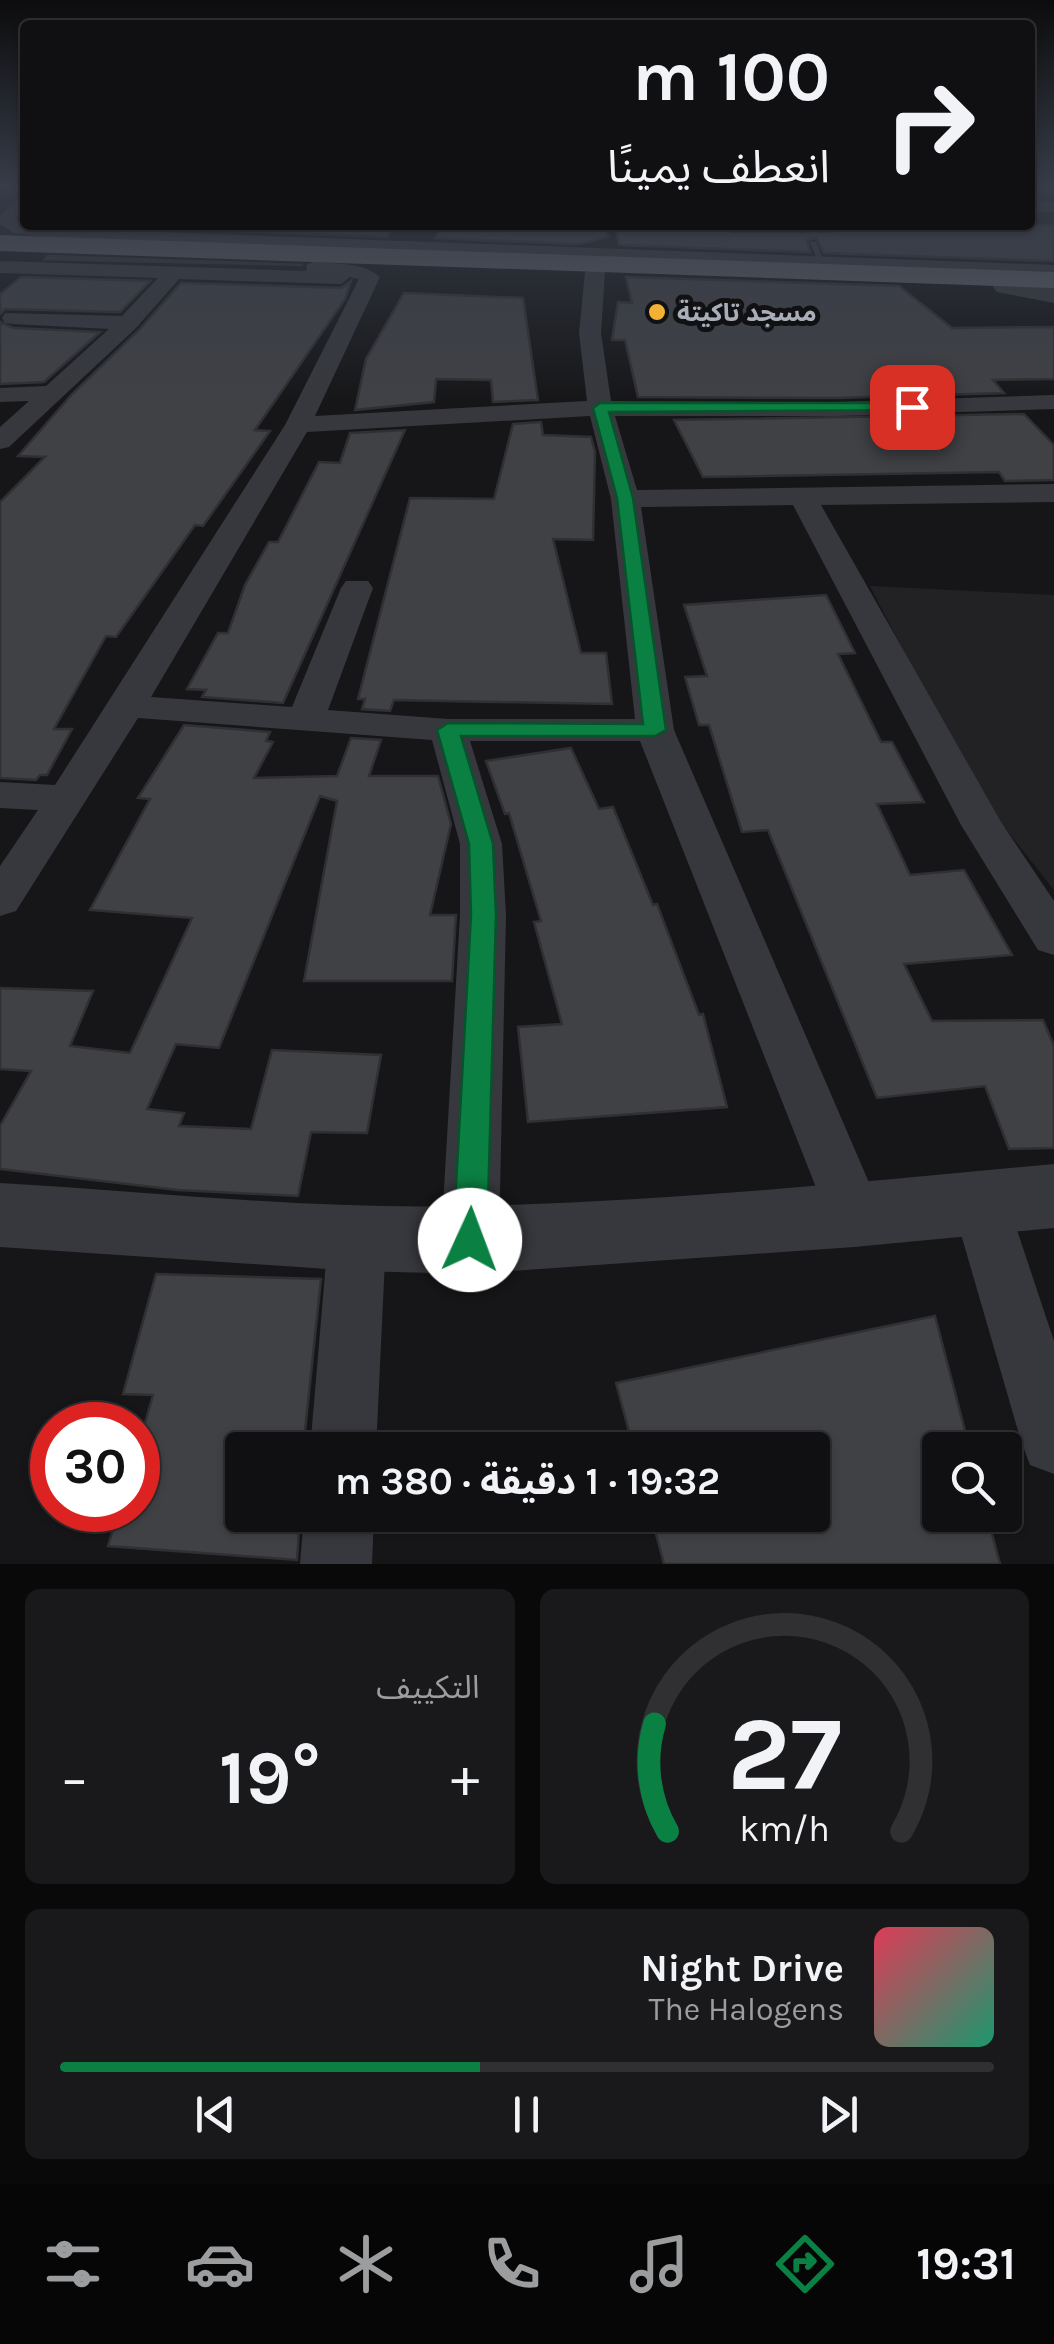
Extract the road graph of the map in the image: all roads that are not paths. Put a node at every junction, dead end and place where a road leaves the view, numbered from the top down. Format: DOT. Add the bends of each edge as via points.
graph roads {
  1 [pos="11,258"];
  2 [pos="60,258"];
  3 [pos="248,258"];
  4 [pos="402,258"];
  5 [pos="472,258"];
  6 [pos="600,258"];
  7 [pos="638,258"];
  8 [pos="869,258"];
  9 [pos="301,262"];
  10 [pos="370,267"];
  11 [pos="1054,272"];
  12 [pos="172,274"];
  13 [pos="1054,280"];
  14 [pos="1054,292"];
  15 [pos="13,318"];
  16 [pos="128,323"];
  17 [pos="52,392"];
  18 [pos="0,395"];
  19 [pos="1054,402"];
  20 [pos="600,408"];
  21 [pos="298,424"];
  22 [pos="0,441"];
  23 [pos="1054,493"];
  24 [pos="625,498"];
  25 [pos="803,498"];
  26 [pos="357,588"];
  27 [pos="127,706"];
  28 [pos="306,719"];
  29 [pos="448,730"];
  30 [pos="655,730"];
  31 [pos="0,795"];
  32 [pos="64,800"];
  33 [pos="0,900"];
  34 [pos="1054,938"];
  35 [pos="1054,1196"];
  36 [pos="980,1202"];
  37 [pos="0,1214"];
  38 [pos="854,1215"];
  39 [pos="356,1238"];
  40 [pos="470,1240"];
  41 [pos="344,1432"];
  42 [pos="1054,1441"];
  43 [pos="338,1532"];
  44 [pos="336,1564"];
  1 -- 12 [label="street"];
  2 -- 9 [label="highway"];
  3 -- 10 [label="highway"];
  4 -- 10 [label="highway"];
  5 -- 9 [label="highway"];
  6 -- 20 [label="street" via="590,333"];
  7 -- 14 [label="highway"];
  8 -- 11 [label="street"];
  9 -- 10 [label="street" via="364,273"];
  10 -- 12 [label="street"];
  10 -- 13 [label="highway"];
  10 -- 21 [label="street"];
  12 -- 16 [label="street"];
  15 -- 16 [label="street"];
  16 -- 17 [label="street"];
  17 -- 18 [label="street"];
  17 -- 22 [label="street"];
  19 -- 20 [label="street"];
  20 -- 21 [label="street"];
  20 -- 24 [label="street"];
  21 -- 27 [label="street"];
  23 -- 25 [label="street"];
  24 -- 25 [label="street"];
  24 -- 30 [label="street"];
  25 -- 34 [label="street" via="982,826"];
  26 -- 28 [label="street"];
  27 -- 28 [label="street"];
  27 -- 32 [label="street"];
  28 -- 29 [label="street"];
  29 -- 30 [label="street"];
  29 -- 40 [label="street" via="481,844"];
  30 -- 38 [label="street"];
  31 -- 32 [label="street"];
  32 -- 33 [label="street"];
  35 -- 36 [label="street"];
  36 -- 38 [label="street"];
  36 -- 42 [label="street"];
  37 -- 39 [label="street"];
  38 -- 40 [label="street"];
  39 -- 40 [label="street"];
  39 -- 41 [label="street"];
  43 -- 44 [label="street"];
}
